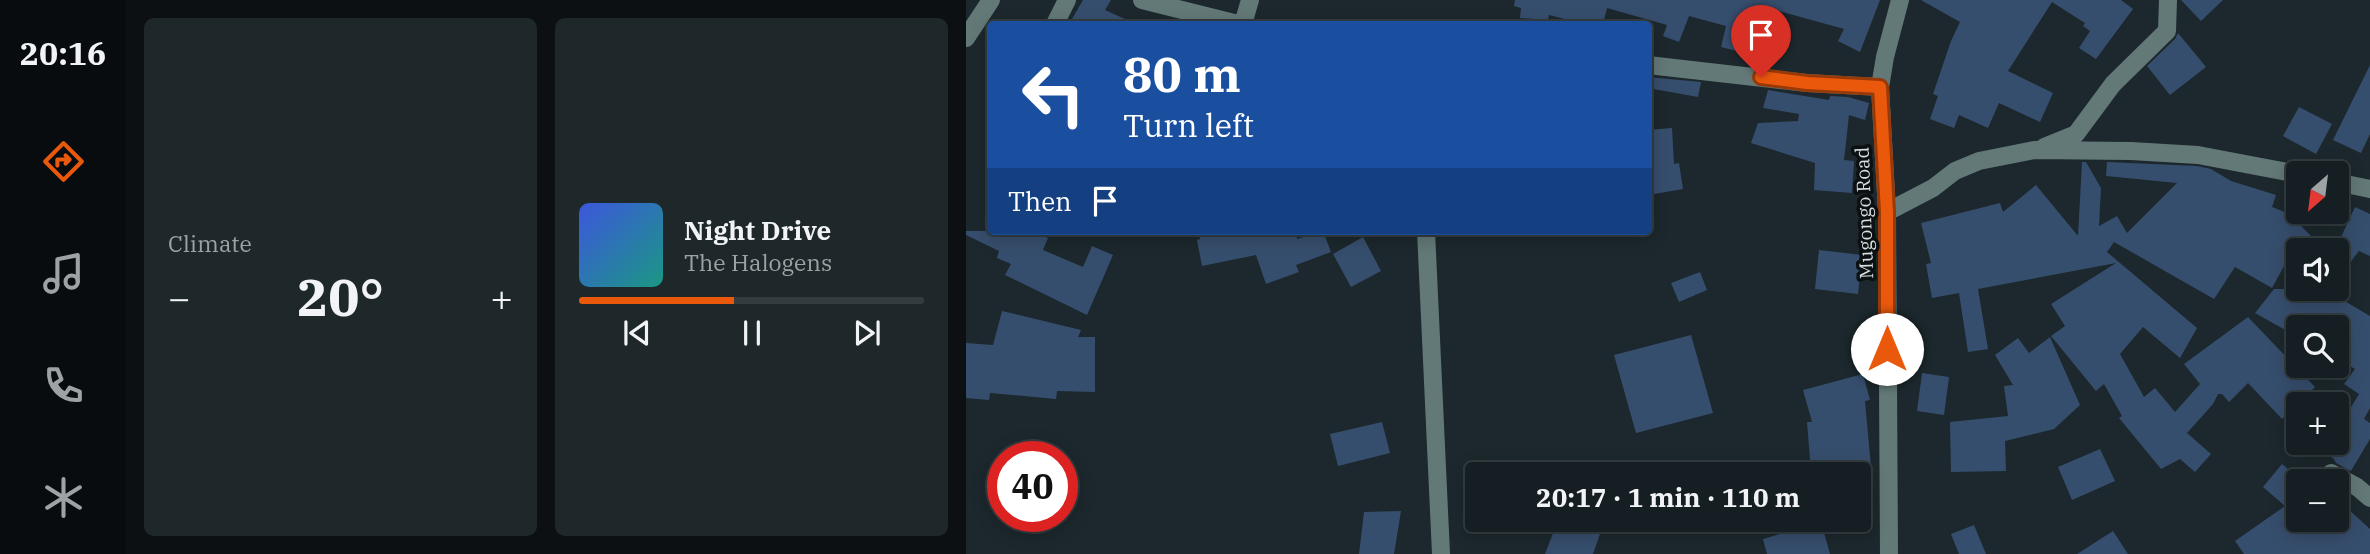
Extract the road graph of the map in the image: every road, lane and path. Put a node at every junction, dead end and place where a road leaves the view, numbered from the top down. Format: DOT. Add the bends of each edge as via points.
graph roads {
  1 [pos="991,0"];
  2 [pos="1067,0"];
  3 [pos="1142,0"];
  4 [pos="1250,0"];
  5 [pos="1900,0"];
  6 [pos="2168,0"];
  7 [pos="1056,21"];
  8 [pos="1229,21"];
  9 [pos="1242,21"];
  10 [pos="966,38"];
  11 [pos="1652,65"];
  12 [pos="1880,87"];
  13 [pos="2034,150"];
  14 [pos="2286,172"];
  15 [pos="2349,185"];
  16 [pos="2370,189"];
  17 [pos="1887,212"];
  18 [pos="1426,235"];
  19 [pos="2349,483"];
  20 [pos="2370,498"];
  21 [pos="1441,554"];
  22 [pos="1889,554"];
  1 -- 10 [label="street"];
  2 -- 7 [label="street"];
  3 -- 8 [label="street"];
  4 -- 9 [label="street"];
  5 -- 12 [label="street, Mugongo Road"];
  6 -- 13 [label="street" via="2167,31 2113,84 2076,134"];
  11 -- 12 [label="street"];
  12 -- 17 [label="street, Mugongo Road"];
  13 -- 14 [label="street" via="2197,155"];
  13 -- 17 [label="street" via="1955,171"];
  15 -- 16 [label="street"];
  17 -- 22 [label="street, Mugongo Road"];
  18 -- 21 [label="street"];
  19 -- 20 [label="street"];
}
